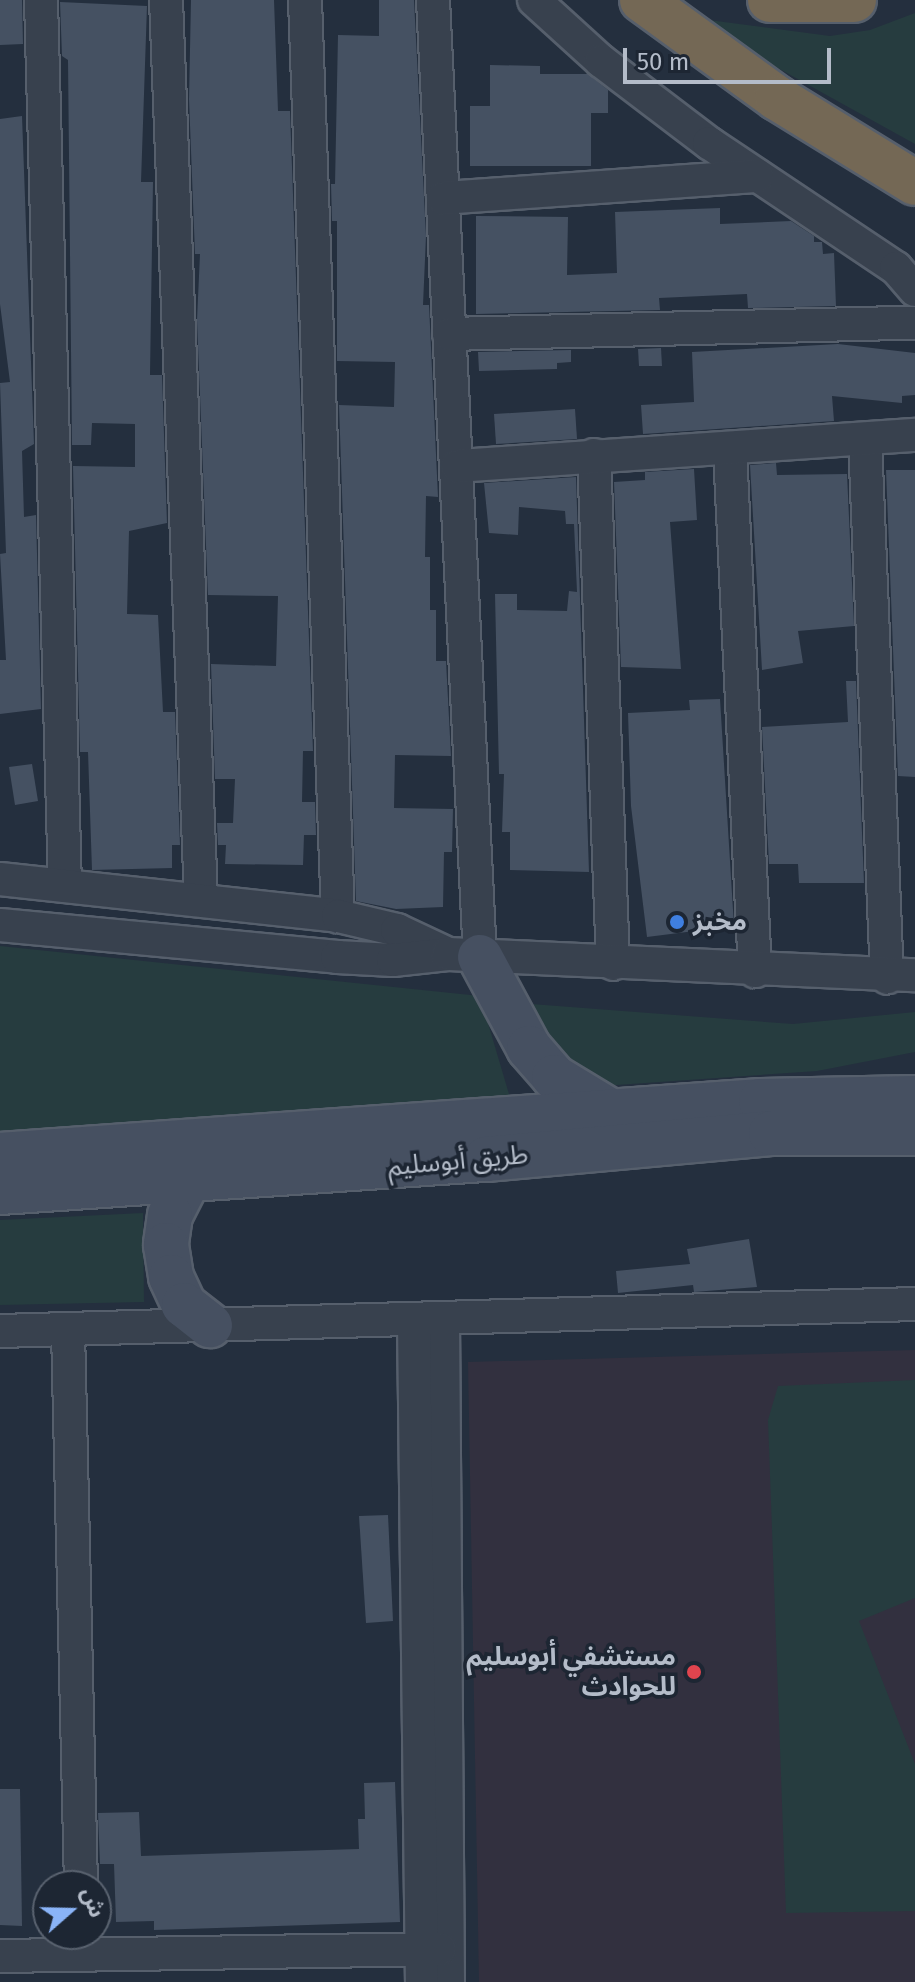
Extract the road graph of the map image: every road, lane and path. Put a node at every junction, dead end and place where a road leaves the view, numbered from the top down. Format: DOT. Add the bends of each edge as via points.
graph roads {
  1 [pos="41,0"];
  2 [pos="166,0"];
  3 [pos="305,0"];
  4 [pos="433,0"];
  5 [pos="534,0"];
  6 [pos="642,0"];
  7 [pos="770,0"];
  8 [pos="854,0"];
  9 [pos="757,176"];
  10 [pos="915,183"];
  11 [pos="443,198"];
  12 [pos="915,290"];
  13 [pos="915,323"];
  14 [pos="449,334"];
  15 [pos="915,435"];
  16 [pos="865,440"];
  17 [pos="730,451"];
  18 [pos="594,455"];
  19 [pos="457,466"];
  20 [pos="0,879"];
  21 [pos="65,886"];
  22 [pos="201,900"];
  23 [pos="338,916"];
  24 [pos="0,925"];
  25 [pos="464,955"];
  26 [pos="613,964"];
  27 [pos="755,971"];
  28 [pos="901,976"];
  29 [pos="915,1098"];
  30 [pos="615,1114"];
  31 [pos="915,1133"];
  32 [pos="0,1155"];
  33 [pos="187,1182"];
  34 [pos="0,1192"];
  35 [pos="915,1304"];
  36 [pos="428,1320"];
  37 [pos="210,1325"];
  38 [pos="68,1330"];
  39 [pos="0,1331"];
  40 [pos="81,1870"];
  41 [pos="112,1946"];
  42 [pos="435,1948"];
  43 [pos="49,1950"];
  44 [pos="0,1956"];
  45 [pos="422,1982"];
  46 [pos="448,1982"];
  1 -- 21 [label="street"];
  2 -- 22 [label="street"];
  3 -- 23 [label="street"];
  4 -- 11 [label="street"];
  5 -- 9 [label="street" via="601,61"];
  6 -- 10 [label="highway" via="777,98"];
  7 -- 8 [label="highway"];
  9 -- 11 [label="street"];
  9 -- 12 [label="street" via="896,268"];
  11 -- 14 [label="street"];
  13 -- 14 [label="street"];
  14 -- 19 [label="street"];
  15 -- 16 [label="street"];
  16 -- 17 [label="street"];
  16 -- 28 [label="street"];
  17 -- 18 [label="street"];
  17 -- 27 [label="street"];
  18 -- 19 [label="street"];
  18 -- 26 [label="street"];
  19 -- 25 [label="street"];
  20 -- 21 [label="street"];
  21 -- 22 [label="street"];
  22 -- 23 [label="street"];
  23 -- 25 [label="street" via="397,930"];
  24 -- 25 [label="street" via="337,957"];
  25 -- 26 [label="street"];
  25 -- 30 [label="main road" via="554,1077"];
  26 -- 27 [label="street"];
  27 -- 28 [label="street"];
  29 -- 30 [label="main road, طريق أبوسليم" via="761,1101"];
  30 -- 32 [label="main road, طريق أبوسليم"];
  31 -- 33 [label="main road, طريق أبوسليم" via="771,1133"];
  33 -- 34 [label="main road, طريق أبوسليم"];
  33 -- 37 [label="main road" via="170,1215 166,1245 171,1277 184,1305"];
  35 -- 36 [label="street"];
  36 -- 37 [label="street"];
  36 -- 42 [label="street"];
  37 -- 38 [label="street"];
  38 -- 39 [label="street"];
  38 -- 40 [label="street"];
  41 -- 42 [label="street"];
  42 -- 45 [label="street"];
  42 -- 46 [label="street"];
  43 -- 44 [label="street"];
}
